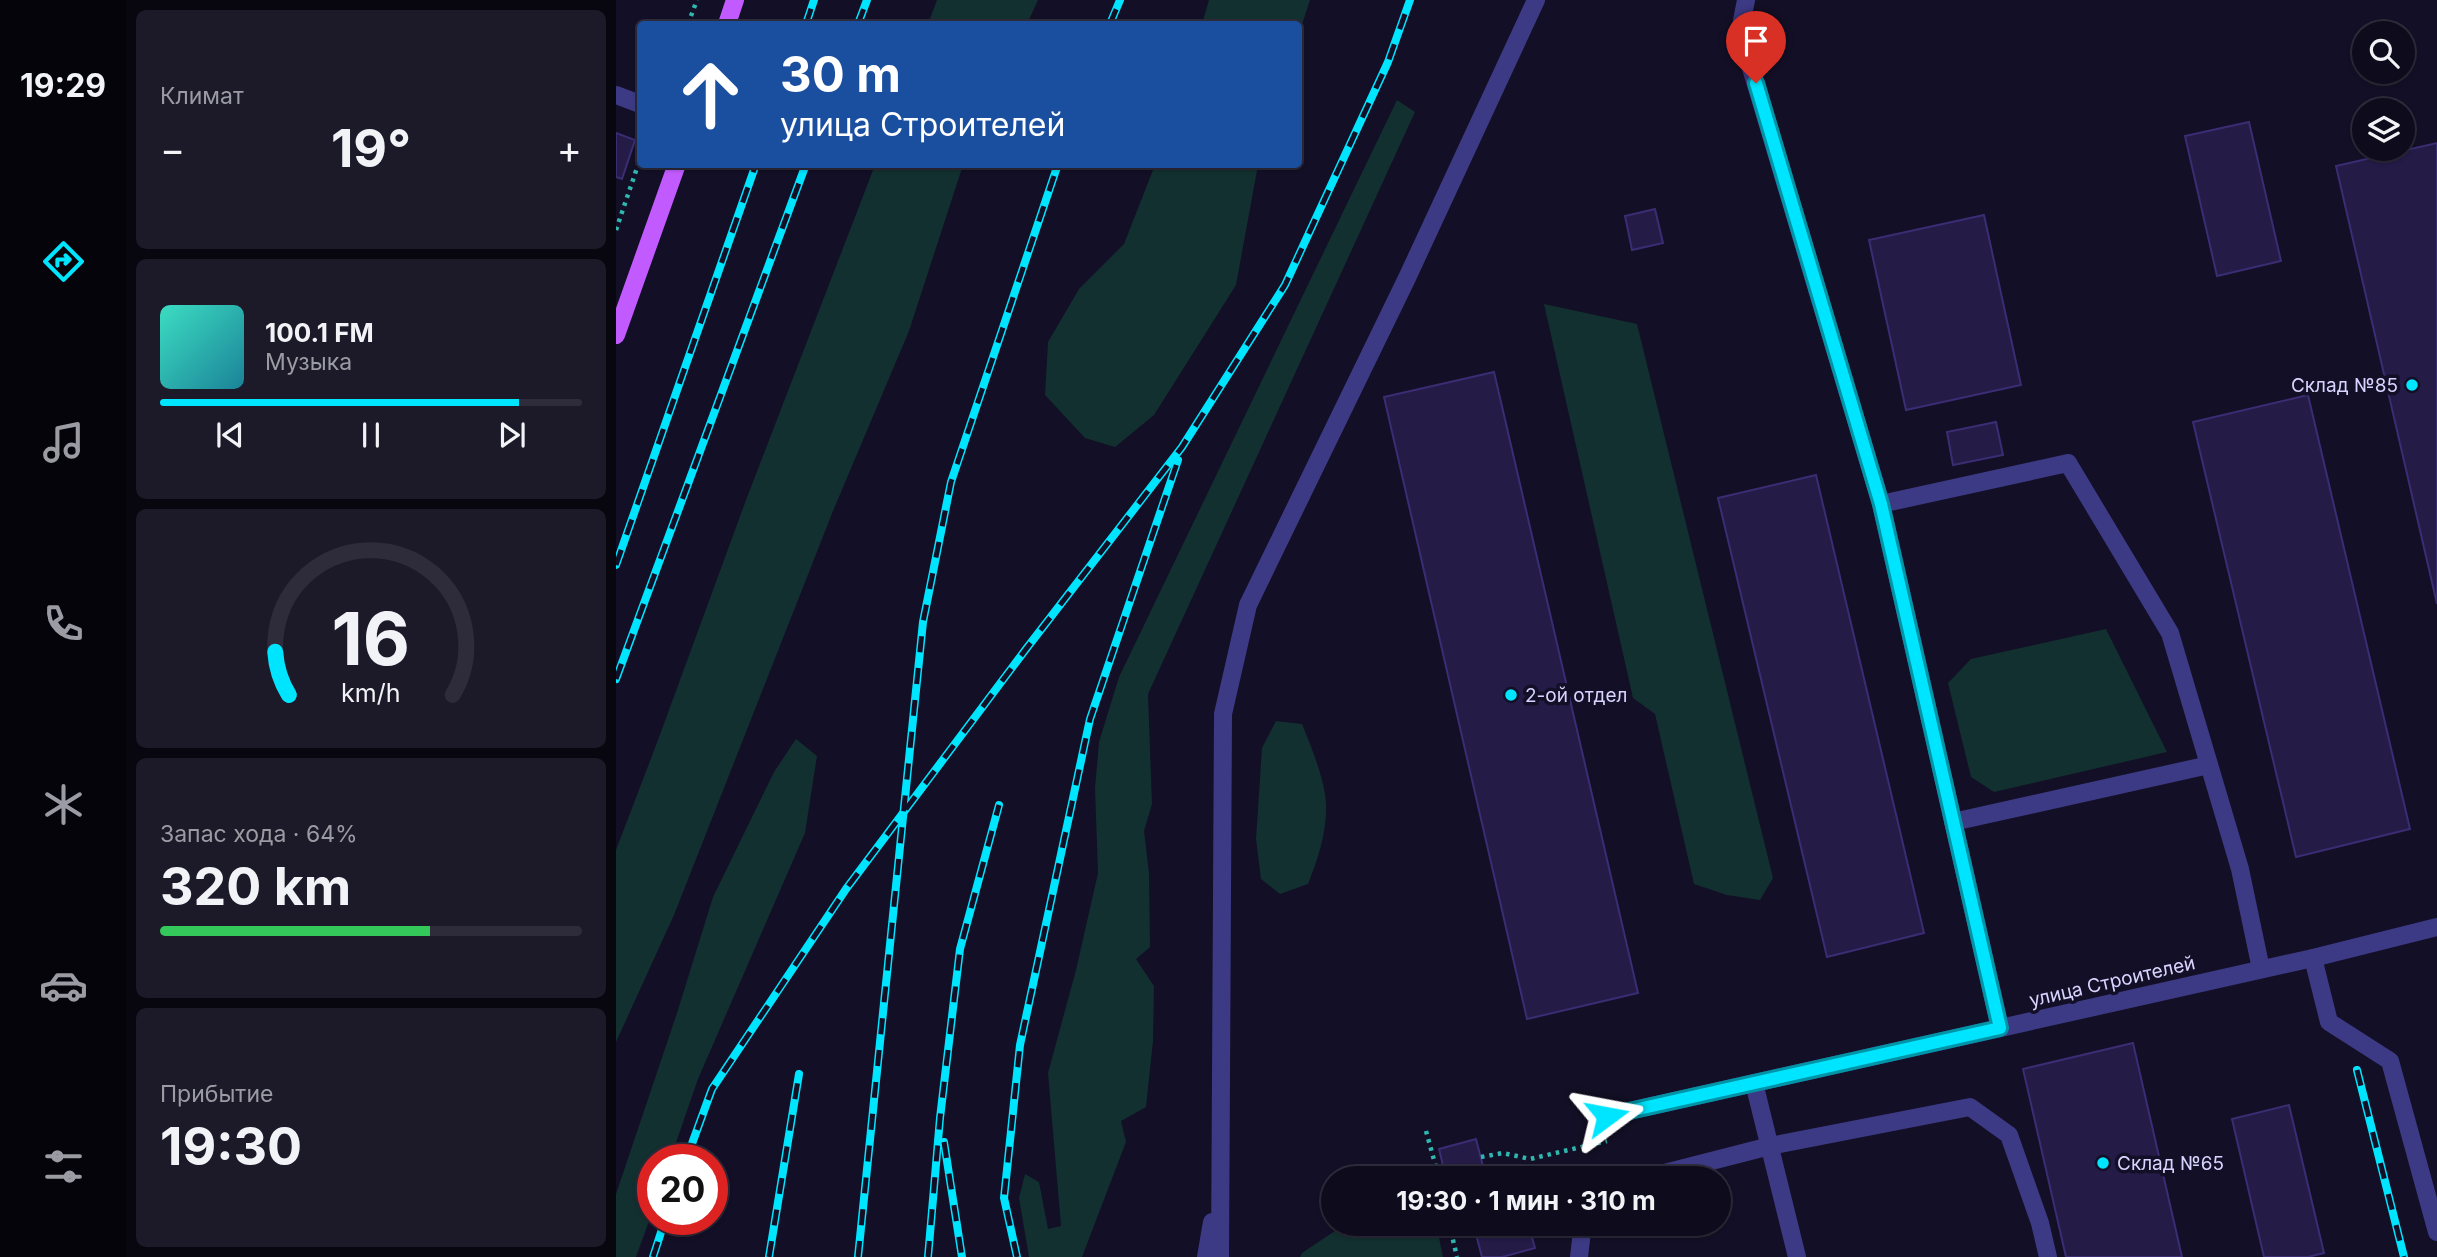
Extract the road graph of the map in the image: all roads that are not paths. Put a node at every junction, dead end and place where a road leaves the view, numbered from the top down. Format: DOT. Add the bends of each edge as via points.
graph roads {
  1 [pos="735,0"];
  2 [pos="1536,0"];
  3 [pos="1746,0"];
  4 [pos="728,21"];
  5 [pos="616,95"];
  6 [pos="637,103"];
  7 [pos="676,168"];
  8 [pos="616,335"];
  9 [pos="1881,504"];
  10 [pos="2209,765"];
  11 [pos="1953,822"];
  12 [pos="2437,927"];
  13 [pos="2313,958"];
  14 [pos="2261,969"];
  15 [pos="2000,1028"];
  16 [pos="1754,1083"];
  17 [pos="1607,1116"];
  18 [pos="1770,1146"];
  19 [pos="1692,1166"];
  20 [pos="1220,1181"];
  21 [pos="2437,1232"];
  22 [pos="1581,1236"];
  23 [pos="1206,1257"];
  24 [pos="1220,1257"];
  25 [pos="1579,1257"];
  26 [pos="1797,1257"];
  27 [pos="2048,1257"];
  1 -- 4 [label="main road"];
  2 -- 20 [label="street" via="1248,605 1223,714"];
  3 -- 9 [label="street" via="1740,31"];
  5 -- 6 [label="street"];
  7 -- 8 [label="main road"];
  9 -- 10 [label="street" via="2068,463 2170,633"];
  9 -- 11 [label="street"];
  10 -- 11 [label="street"];
  10 -- 14 [label="street" via="2240,869"];
  11 -- 15 [label="street"];
  12 -- 13 [label="street, улица Строителей"];
  13 -- 14 [label="street, улица Строителей"];
  13 -- 21 [label="street" via="2329,1023 2390,1061"];
  14 -- 15 [label="street, улица Строителей"];
  15 -- 16 [label="street, улица Строителей"];
  16 -- 17 [label="street, улица Строителей"];
  16 -- 18 [label="street"];
  18 -- 19 [label="street"];
  18 -- 26 [label="street"];
  18 -- 27 [label="street" via="1970,1107 2009,1135"];
  20 -- 23 [label="street"];
  20 -- 24 [label="street"];
  22 -- 25 [label="street"];
}
